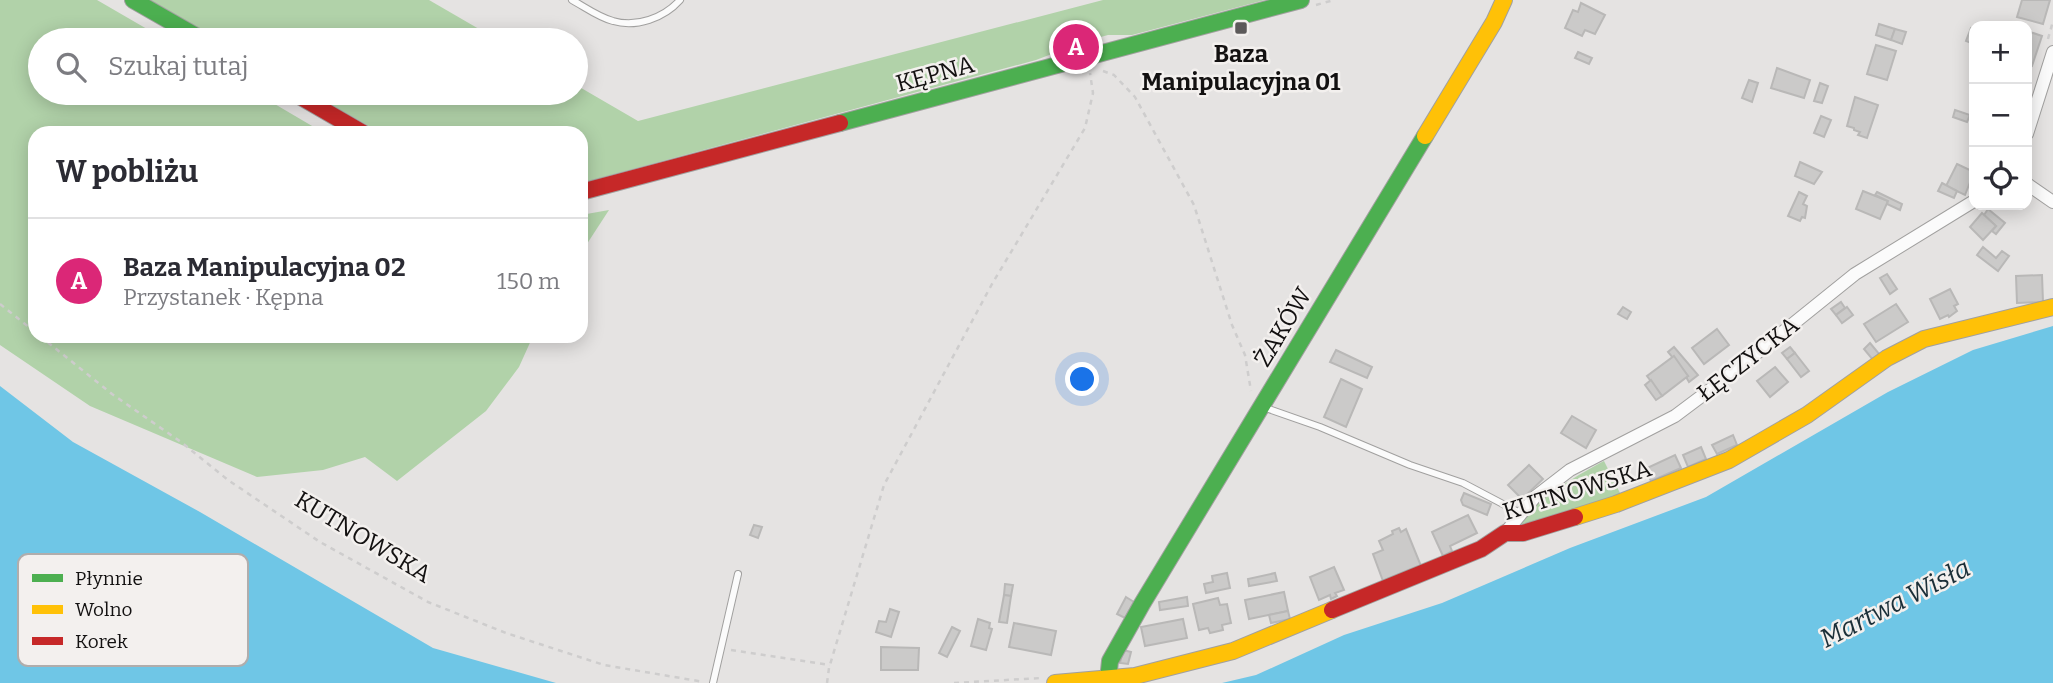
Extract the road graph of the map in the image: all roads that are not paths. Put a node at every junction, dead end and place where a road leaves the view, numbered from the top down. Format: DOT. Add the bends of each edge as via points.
graph roads {
  1 [pos="133,0"];
  2 [pos="572,0"];
  3 [pos="680,0"];
  4 [pos="1301,0"];
  5 [pos="1504,0"];
  6 [pos="182,28"];
  7 [pos="2053,52"];
  8 [pos="315,105"];
  9 [pos="2032,118"];
  10 [pos="351,126"];
  11 [pos="2032,187"];
  12 [pos="588,190"];
  13 [pos="2053,202"];
  14 [pos="1969,204"];
  15 [pos="2053,307"];
  16 [pos="1261,406"];
  17 [pos="1520,513"];
  18 [pos="1505,533"];
  19 [pos="738,574"];
  20 [pos="1108,680"];
  21 [pos="711,683"];
  22 [pos="1055,683"];
  1 -- 6 [label="street"];
  2 -- 3 [label="lane" via="611,21 631,23 660,16"];
  4 -- 12 [label="street, KĘPNA" via="1089,62"];
  5 -- 16 [label="street, ŻAKÓW"];
  7 -- 9 [label="street"];
  8 -- 10 [label="street"];
  11 -- 13 [label="street"];
  14 -- 17 [label="street, ŁĘCZYCKA" via="1855,274 1675,416 1570,470"];
  15 -- 18 [label="street, KUTNOWSKA" via="1924,339 1729,460 1616,504 1523,533"];
  16 -- 17 [label="lane" via="1463,483"];
  16 -- 20 [label="street, ŻAKÓW" via="1115,651"];
  17 -- 18 [label="street, ŁĘCZYCKA"];
  18 -- 20 [label="street, KUTNOWSKA" via="1481,549 1233,651"];
  19 -- 21 [label="lane"];
  20 -- 22 [label="street, KUTNOWSKA"];
}
